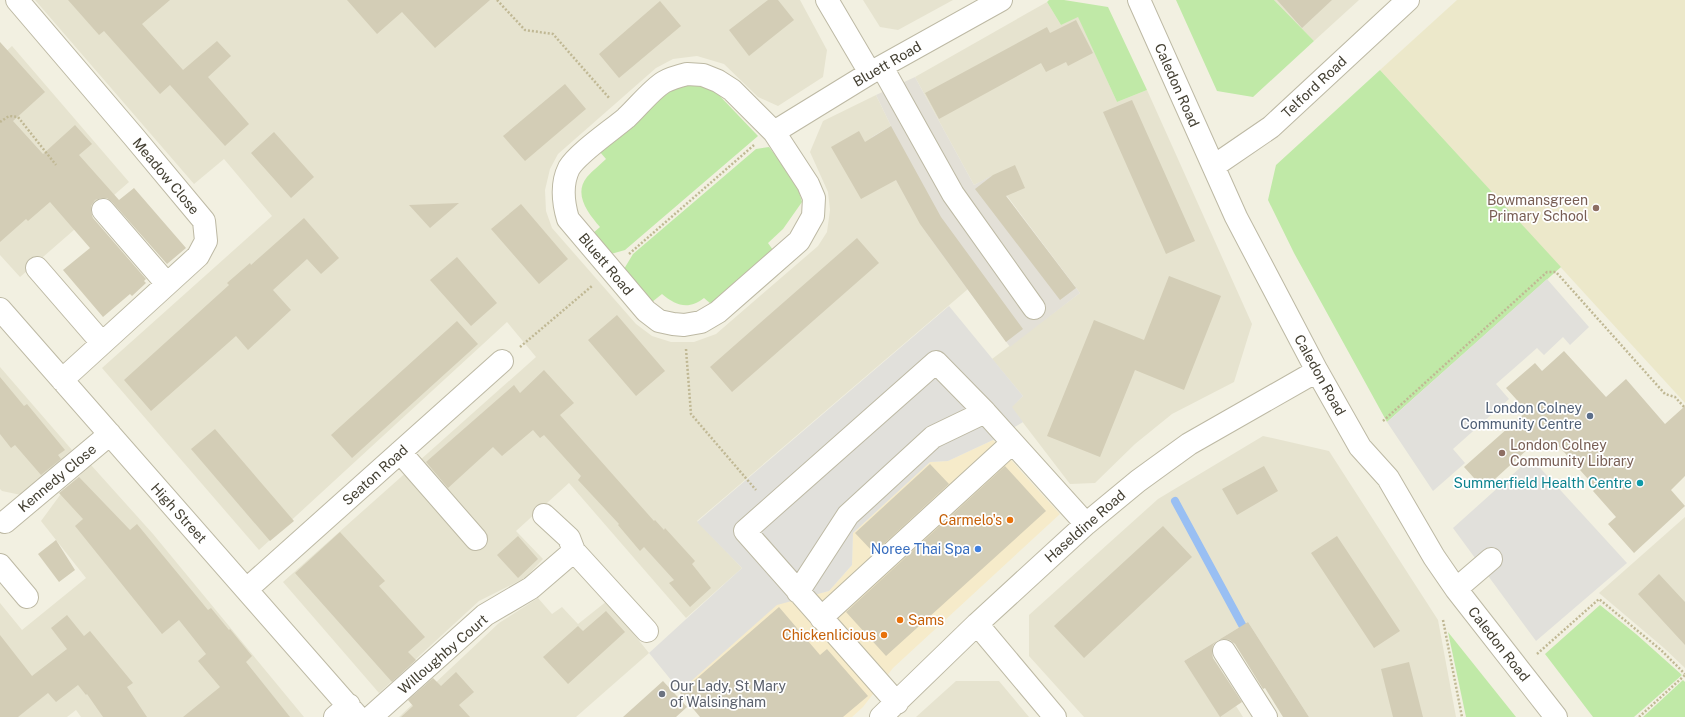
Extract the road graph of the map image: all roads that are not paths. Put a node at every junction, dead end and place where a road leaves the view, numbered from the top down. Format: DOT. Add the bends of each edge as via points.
graph roads {
  1 [pos="16,0"];
  2 [pos="827,0"];
  3 [pos="1001,0"];
  4 [pos="1139,0"];
  5 [pos="1408,0"];
  6 [pos="876,70"];
  7 [pos="774,132"];
  8 [pos="1214,166"];
  9 [pos="104,210"];
  10 [pos="37,268"];
  11 [pos="167,284"];
  12 [pos="1034,308"];
  13 [pos="0,310"];
  14 [pos="102,343"];
  15 [pos="502,361"];
  16 [pos="1317,371"];
  17 [pos="62,380"];
  18 [pos="985,412"];
  19 [pos="110,434"];
  20 [pos="1012,443"];
  21 [pos="400,452"];
  22 [pos="544,515"];
  23 [pos="1086,524"];
  24 [pos="2,526"];
  25 [pos="476,539"];
  26 [pos="574,551"];
  27 [pos="1491,559"];
  28 [pos="0,565"];
  29 [pos="247,589"];
  30 [pos="1456,589"];
  31 [pos="798,592"];
  32 [pos="27,598"];
  33 [pos="821,618"];
  34 [pos="977,624"];
  35 [pos="647,631"];
  36 [pos="1224,651"];
  37 [pos="889,710"];
  38 [pos="347,713"];
  39 [pos="372,717"];
  40 [pos="1055,717"];
  41 [pos="1266,717"];
  42 [pos="1556,717"];
  1 -- 11 [label="street, Meadow Close" via="204,221 206,241 198,256"];
  2 -- 6 [label="street"];
  3 -- 6 [label="street, Bluett Road"];
  4 -- 8 [label="street, Caledon Road"];
  5 -- 8 [label="street, Telford Road" via="1271,127"];
  6 -- 7 [label="street, Bluett Road"];
  6 -- 12 [label="street" via="953,194"];
  7 -- 7 [label="street, Bluett Road" via="808,184 814,198 813,216 799,241 718,312 701,322 673,324 659,320 646,311 568,219 563,193 569,168 663,83 687,74 703,75 718,81 732,90"];
  8 -- 16 [label="street, Caledon Road" via="1236,217"];
  9 -- 11 [label="street"];
  10 -- 14 [label="street"];
  11 -- 14 [label="street, Meadow Close"];
  13 -- 17 [label="street, High Street"];
  14 -- 17 [label="street, Meadow Close"];
  15 -- 21 [label="street, Seaton Road"];
  16 -- 23 [label="street, Haseldine Road" via="1189,444 1138,480"];
  16 -- 30 [label="street, Caledon Road" via="1360,447 1388,478 1434,557"];
  17 -- 19 [label="street, High Street"];
  18 -- 20 [label="street"];
  18 -- 31 [label="street" via="934,437 848,515"];
  18 -- 31 [label="street" via="936,362 745,532"];
  19 -- 24 [label="street, Kennedy Close"];
  19 -- 29 [label="street, High Street"];
  20 -- 23 [label="street"];
  20 -- 33 [label="street"];
  21 -- 25 [label="street"];
  21 -- 29 [label="street, Seaton Road"];
  22 -- 26 [label="street" via="569,538"];
  23 -- 34 [label="street, Haseldine Road"];
  26 -- 35 [label="street"];
  26 -- 39 [label="street, Willoughby Court" via="531,588 485,615"];
  27 -- 30 [label="street"];
  28 -- 32 [label="street"];
  29 -- 38 [label="street, High Street"];
  30 -- 42 [label="street, Caledon Road"];
  31 -- 33 [label="street"];
  33 -- 37 [label="street"];
  34 -- 37 [label="street, Haseldine Road"];
  34 -- 40 [label="street"];
  36 -- 41 [label="street"];
}
